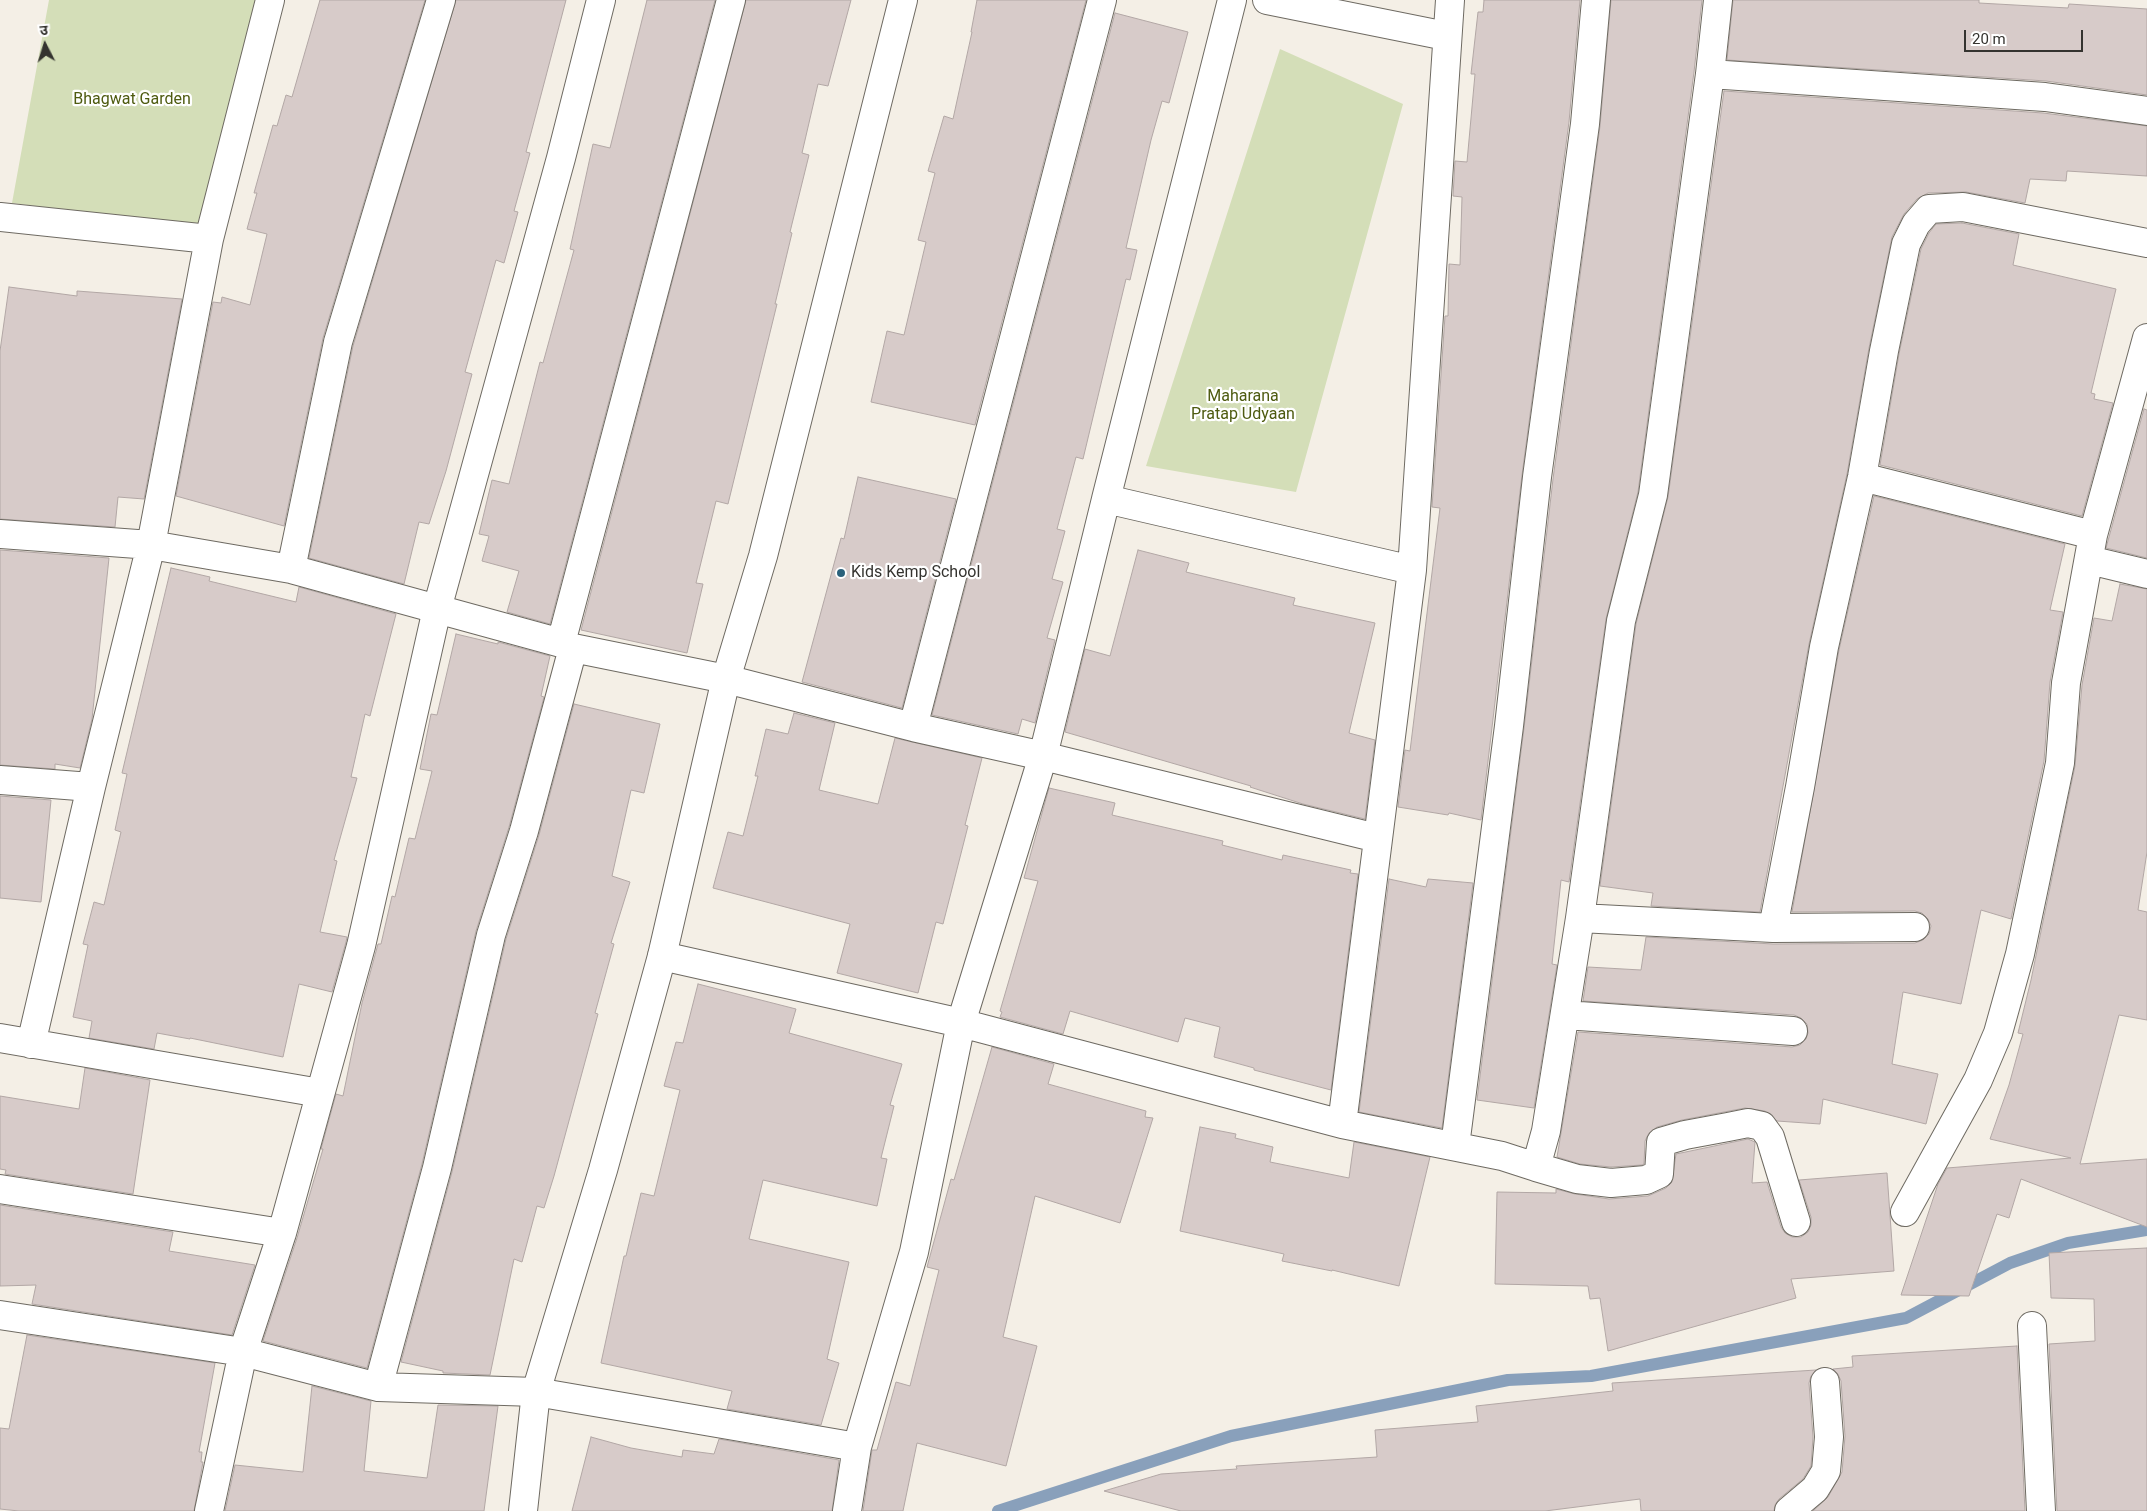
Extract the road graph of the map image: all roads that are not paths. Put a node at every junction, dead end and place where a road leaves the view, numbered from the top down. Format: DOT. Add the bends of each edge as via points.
graph roads {
  1 [pos="270,0"];
  2 [pos="441,0"];
  3 [pos="601,0"];
  4 [pos="731,0"];
  5 [pos="903,0"];
  6 [pos="1102,0"];
  7 [pos="1232,0"];
  8 [pos="1267,0"];
  9 [pos="1450,0"];
  10 [pos="1596,0"];
  11 [pos="1718,0"];
  12 [pos="1446,36"];
  13 [pos="1710,74"];
  14 [pos="2147,111"];
  15 [pos="0,217"];
  16 [pos="209,239"];
  17 [pos="2147,243"];
  18 [pos="2147,338"];
  19 [pos="1862,477"];
  20 [pos="1106,499"];
  21 [pos="0,534"];
  22 [pos="152,545"];
  23 [pos="2091,548"];
  24 [pos="291,568"];
  25 [pos="1412,570"];
  26 [pos="2147,574"];
  27 [pos="437,609"];
  28 [pos="567,645"];
  29 [pos="726,679"];
  30 [pos="913,728"];
  31 [pos="1043,756"];
  32 [pos="0,780"];
  33 [pos="91,787"];
  34 [pos="1377,838"];
  35 [pos="1580,918"];
  36 [pos="1915,927"];
  37 [pos="1773,928"];
  38 [pos="662,956"];
  39 [pos="1565,1015"];
  40 [pos="961,1023"];
  41 [pos="1793,1031"];
  42 [pos="0,1038"];
  43 [pos="32,1044"];
  44 [pos="320,1093"];
  45 [pos="1342,1124"];
  46 [pos="1455,1146"];
  47 [pos="1536,1167"];
  48 [pos="0,1189"];
  49 [pos="1905,1212"];
  50 [pos="1796,1222"];
  51 [pos="282,1232"];
  52 [pos="0,1315"];
  53 [pos="2032,1326"];
  54 [pos="243,1352"];
  55 [pos="1825,1382"];
  56 [pos="378,1387"];
  57 [pos="536,1392"];
  58 [pos="857,1447"];
  59 [pos="209,1511"];
  60 [pos="523,1511"];
  61 [pos="847,1511"];
  62 [pos="1789,1511"];
  63 [pos="2041,1511"];
  1 -- 16 [label="street"];
  2 -- 24 [label="street" via="338,342"];
  3 -- 27 [label="street"];
  4 -- 28 [label="street"];
  5 -- 29 [label="street" via="763,556"];
  6 -- 30 [label="street"];
  7 -- 20 [label="street"];
  8 -- 12 [label="street"];
  9 -- 12 [label="street"];
  10 -- 46 [label="street" via="1585,124 1537,477 1509,726"];
  11 -- 13 [label="street"];
  12 -- 25 [label="street"];
  13 -- 14 [label="street" via="2045,97"];
  13 -- 35 [label="street" via="1653,495 1621,621"];
  15 -- 16 [label="street"];
  16 -- 22 [label="street"];
  17 -- 19 [label="street" via="1963,207 1929,209 1916,224 1906,244"];
  18 -- 23 [label="street"];
  19 -- 23 [label="street"];
  19 -- 37 [label="street" via="1824,647"];
  20 -- 25 [label="street"];
  20 -- 31 [label="street"];
  21 -- 22 [label="street"];
  22 -- 24 [label="street"];
  22 -- 33 [label="street"];
  23 -- 26 [label="street"];
  23 -- 49 [label="street" via="2066,683 2060,763 2020,954 1998,1033 1978,1080"];
  24 -- 27 [label="street"];
  25 -- 34 [label="street"];
  27 -- 28 [label="street"];
  27 -- 44 [label="street" via="361,946"];
  28 -- 29 [label="street"];
  28 -- 56 [label="street" via="524,831 491,935 437,1168"];
  29 -- 30 [label="street"];
  29 -- 38 [label="street"];
  30 -- 31 [label="street"];
  31 -- 34 [label="street"];
  31 -- 40 [label="street"];
  32 -- 33 [label="street"];
  33 -- 43 [label="street"];
  34 -- 45 [label="street"];
  35 -- 37 [label="street"];
  35 -- 39 [label="street"];
  36 -- 37 [label="street"];
  38 -- 40 [label="street"];
  38 -- 57 [label="street"];
  39 -- 41 [label="street"];
  39 -- 47 [label="street" via="1546,1131"];
  40 -- 45 [label="street"];
  40 -- 58 [label="street" via="914,1252"];
  42 -- 43 [label="street"];
  43 -- 44 [label="street"];
  44 -- 51 [label="street"];
  45 -- 46 [label="street"];
  46 -- 47 [label="street"];
  47 -- 50 [label="street" via="1577,1179 1611,1183 1646,1180 1659,1174 1661,1142 1728,1126 1762,1126 1770,1137"];
  48 -- 51 [label="street"];
  51 -- 54 [label="street"];
  52 -- 54 [label="street"];
  53 -- 63 [label="street"];
  54 -- 56 [label="street"];
  54 -- 59 [label="street"];
  55 -- 62 [label="street" via="1830,1437 1826,1471 1815,1489"];
  56 -- 57 [label="street"];
  57 -- 58 [label="street"];
  57 -- 60 [label="street"];
  58 -- 61 [label="street"];
}
